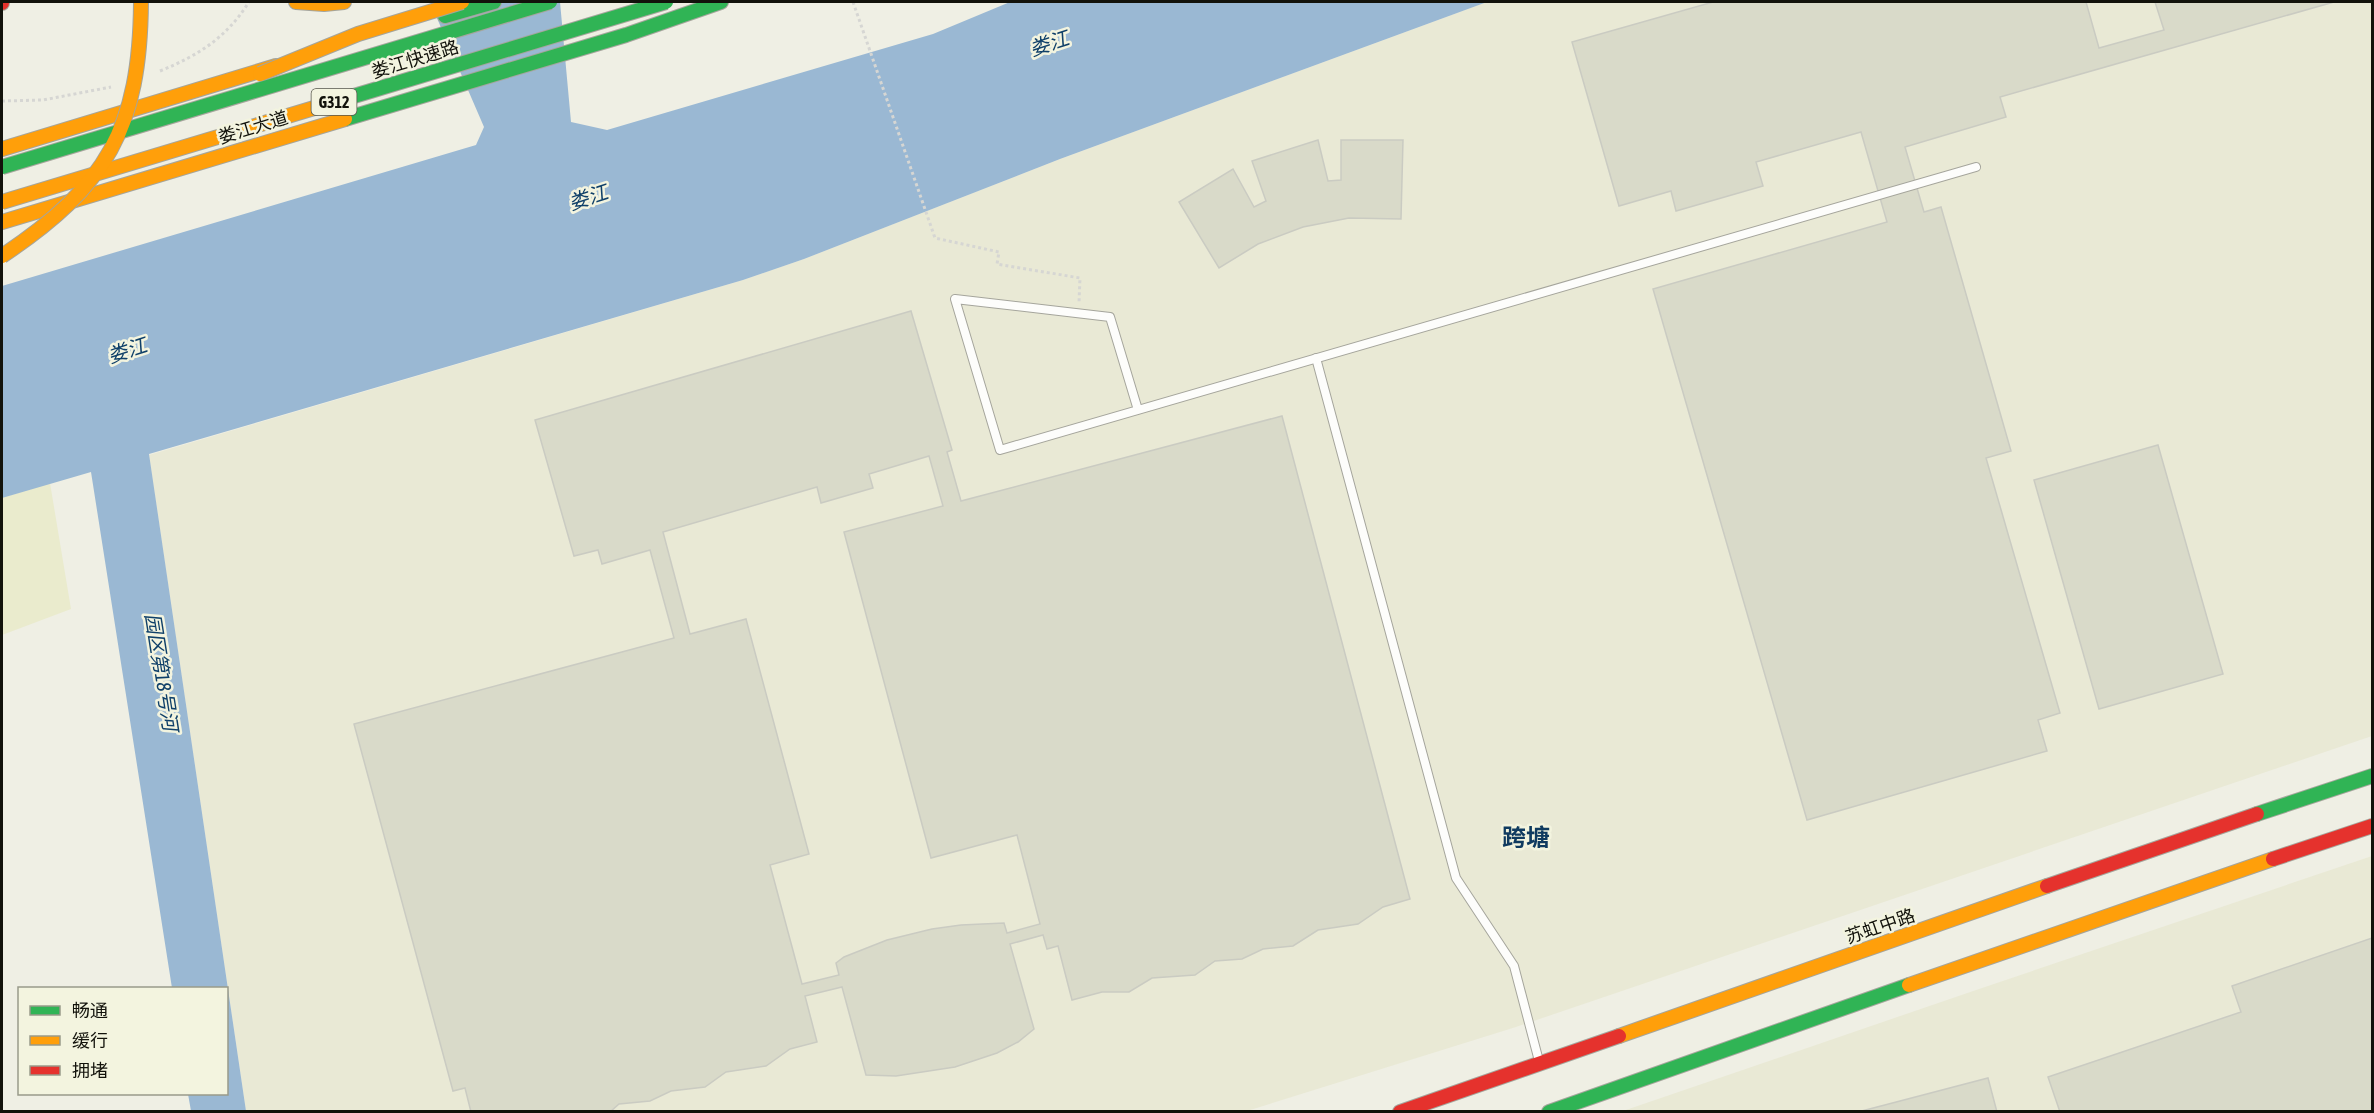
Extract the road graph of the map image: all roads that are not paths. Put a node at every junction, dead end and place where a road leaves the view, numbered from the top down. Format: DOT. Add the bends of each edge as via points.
graph roads {
  1 [pos="141,2"];
  2 [pos="296,2"];
  3 [pos="344,2"];
  4 [pos="462,2"];
  5 [pos="494,2"];
  6 [pos="550,2"];
  7 [pos="666,2"];
  8 [pos="721,2"];
  9 [pos="120,131"];
  10 [pos="2,149"];
  11 [pos="1976,167"];
  12 [pos="2,168"];
  13 [pos="2,202"];
  14 [pos="2,222"];
  15 [pos="2,256"];
  16 [pos="1316,358"];
  17 [pos="1138,410"];
  18 [pos="2373,776"];
  19 [pos="2373,826"];
  20 [pos="1539,1063"];
  21 [pos="1400,1112"];
  22 [pos="1549,1112"];
  1 -- 15 [label="main road, bridge" via="138,67 130,108 117,142 93,178 62,213"];
  2 -- 3 [label="main road"];
  4 -- 9 [label="main road, bridge" via="358,34"];
  5 -- 10 [label="main road"];
  6 -- 9 [label="main road, 娄江快速路 / G312, bridge"];
  7 -- 13 [label="main road, 娄江快速路 / G312, bridge"];
  8 -- 14 [label="main road, 娄江大道 / G312"];
  9 -- 12 [label="main road, 娄江快速路 / G312, bridge"];
  11 -- 16 [label="lane"];
  16 -- 17 [label="lane"];
  16 -- 20 [label="lane" via="1456,878 1514,966"];
  17 -- 17 [label="lane" via="1000,450 956,299 1110,317"];
  18 -- 20 [label="main road, 苏虹中路"];
  19 -- 22 [label="main road" via="2161,896"];
  20 -- 21 [label="main road, 苏虹中路"];
}
